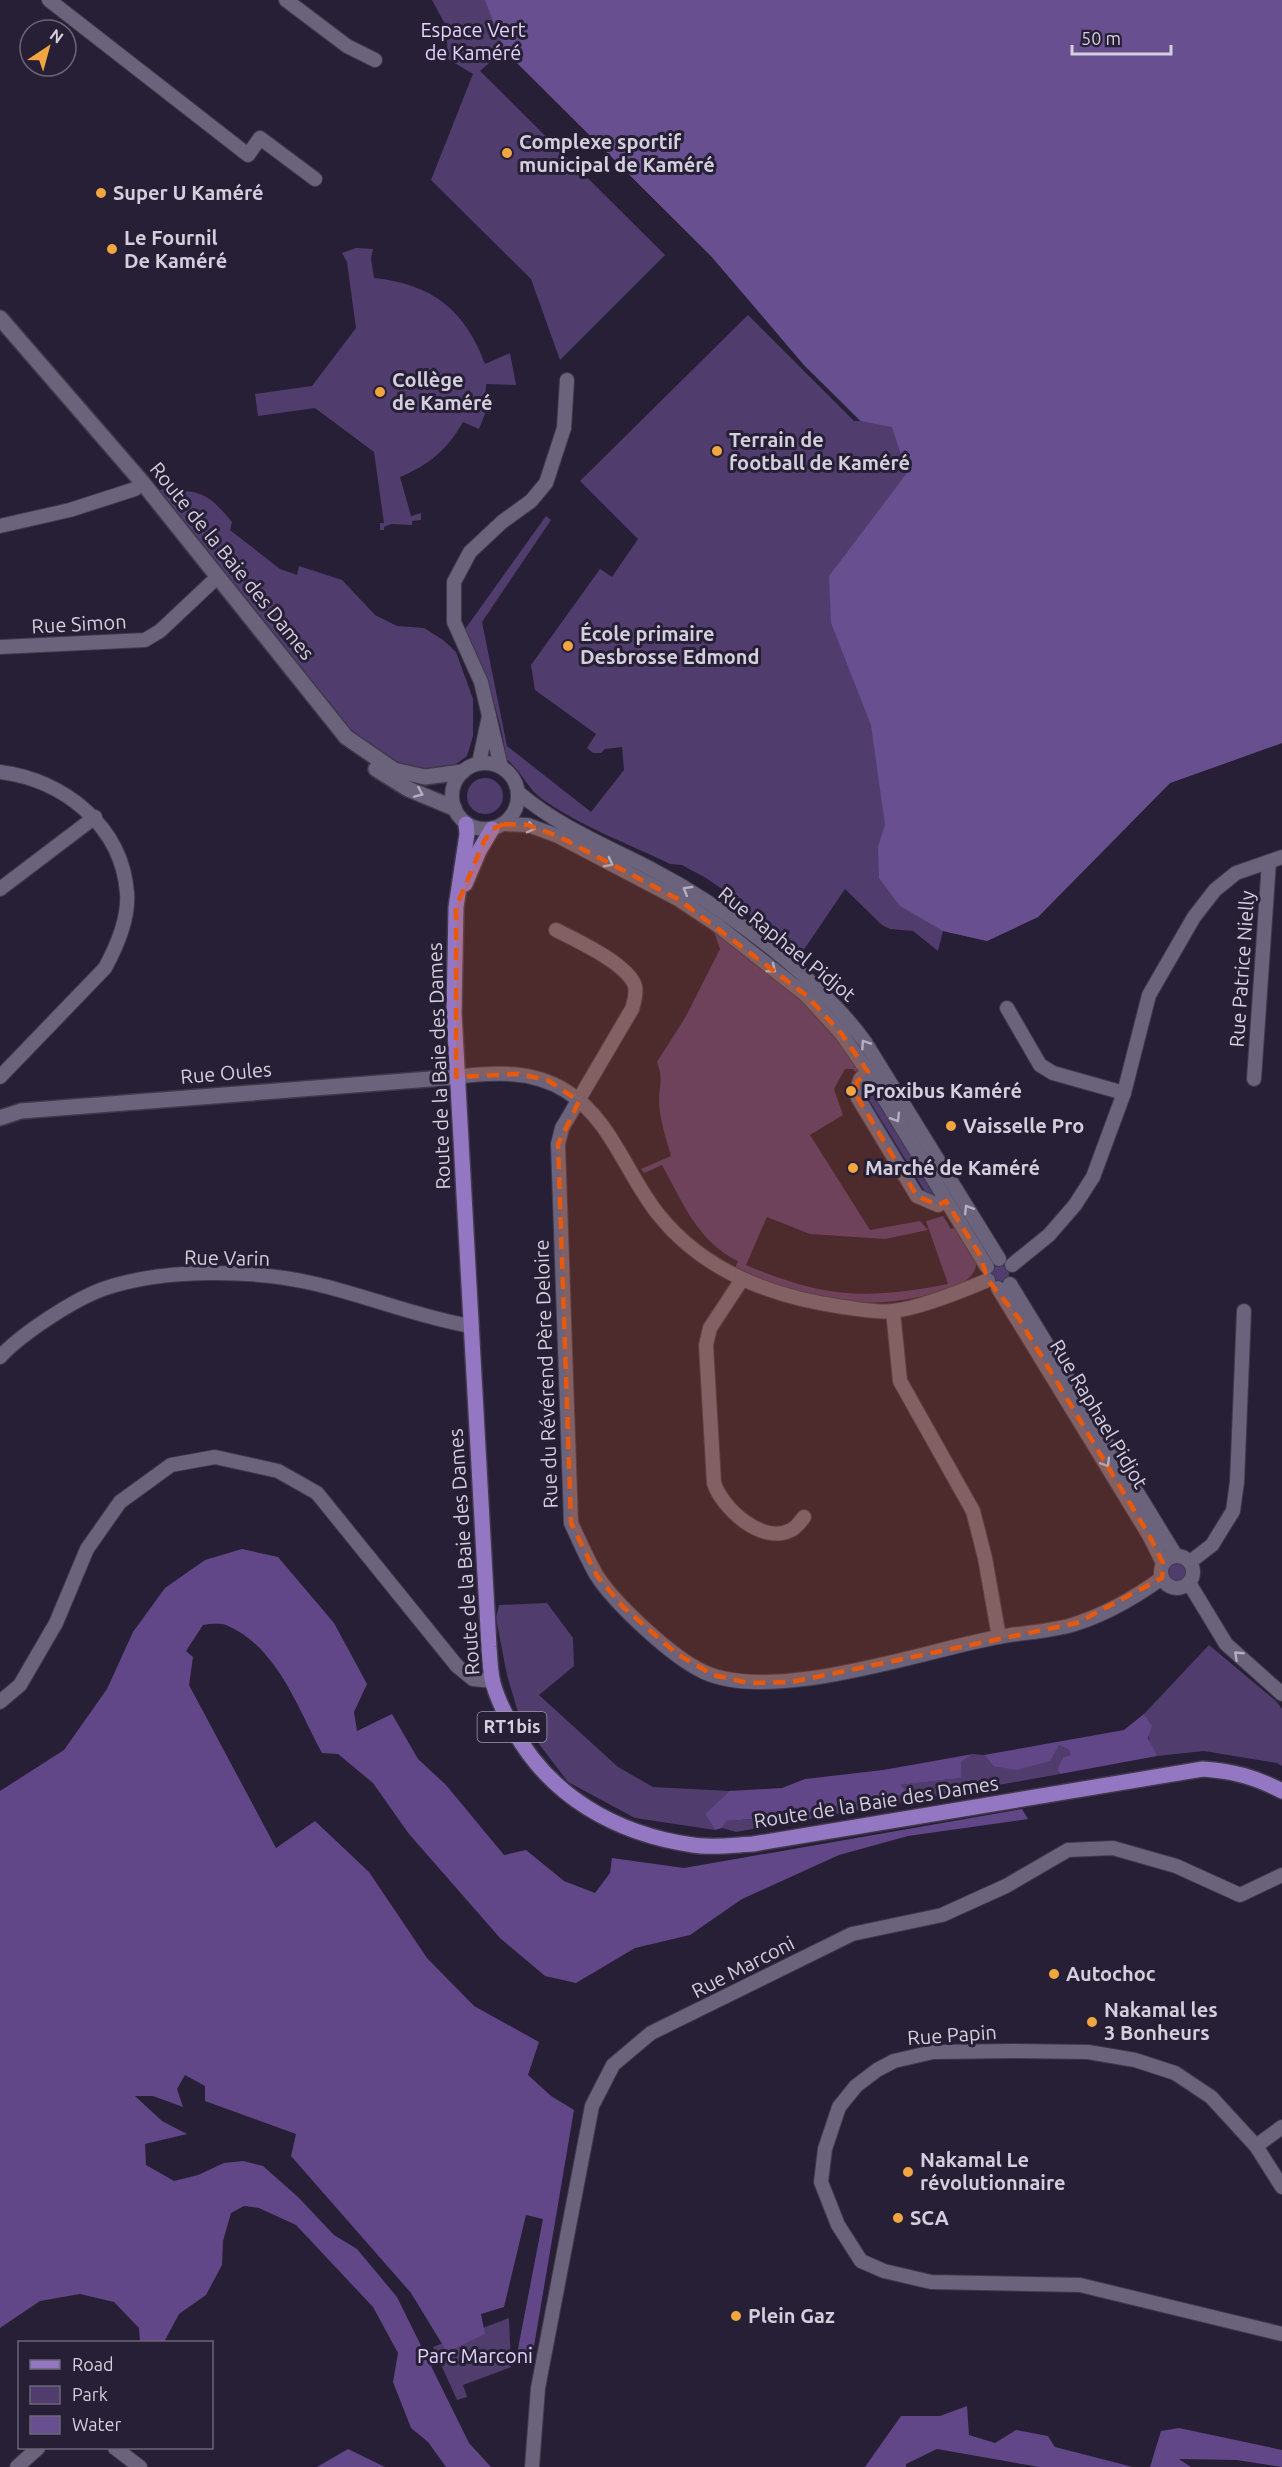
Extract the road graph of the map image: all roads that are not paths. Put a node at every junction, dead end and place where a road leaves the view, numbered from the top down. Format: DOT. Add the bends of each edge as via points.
graph roads {
  1 [pos="49,0"];
  2 [pos="286,0"];
  3 [pos="375,60"];
  4 [pos="315,179"];
  5 [pos="0,318"];
  6 [pos="0,333"];
  7 [pos="567,380"];
  8 [pos="135,489"];
  9 [pos="0,526"];
  10 [pos="211,583"];
  11 [pos="0,647"];
  12 [pos="489,716"];
  13 [pos="479,763"];
  14 [pos="501,766"];
  15 [pos="0,772"];
  16 [pos="462,772"];
  17 [pos="519,794"];
  18 [pos="454,808"];
  19 [pos="95,817"];
  20 [pos="466,824"];
  21 [pos="498,826"];
  22 [pos="1276,860"];
  23 [pos="0,889"];
  24 [pos="456,907"];
  25 [pos="556,930"];
  26 [pos="1007,1008"];
  27 [pos="874,1070"];
  28 [pos="0,1077"];
  29 [pos="456,1077"];
  30 [pos="1254,1079"];
  31 [pos="1124,1093"];
  32 [pos="579,1101"];
  33 [pos="0,1118"];
  34 [pos="946,1201"];
  35 [pos="999,1274"];
  36 [pos="741,1281"];
  37 [pos="893,1311"];
  38 [pos="1244,1311"];
  39 [pos="470,1326"];
  40 [pos="0,1357"];
  41 [pos="804,1517"];
  42 [pos="1176,1556"];
  43 [pos="1190,1562"];
  44 [pos="1163,1563"];
  45 [pos="1162,1578"];
  46 [pos="1189,1583"];
  47 [pos="999,1637"];
  48 [pos="493,1681"];
  49 [pos="1282,1694"];
  50 [pos="0,1702"];
  51 [pos="1282,1791"];
  52 [pos="1282,1875"];
  53 [pos="1282,2127"];
  54 [pos="1256,2146"];
  55 [pos="1282,2187"];
  56 [pos="1282,2334"];
  57 [pos="37,2449"];
  58 [pos="116,2449"];
  59 [pos="17,2467"];
  60 [pos="140,2467"];
  61 [pos="532,2467"];
  1 -- 4 [label="street" via="248,155 260,138"];
  2 -- 3 [label="street" via="346,46"];
  5 -- 16 [label="main road, Route de la Baie des Dames" via="142,482 346,737 394,770 426,777"];
  6 -- 8 [label="main road, Route de la Baie des Dames"];
  7 -- 12 [label="street" via="564,428 546,483 531,501 477,544 454,582 454,622 481,682"];
  8 -- 9 [label="street" via="70,510"];
  8 -- 10 [label="main road, Route de la Baie des Dames"];
  10 -- 11 [label="street, Rue Simon" via="146,640"];
  10 -- 18 [label="main road, Route de la Baie des Dames, one-way" via="341,742 387,777"];
  12 -- 13 [label="street"];
  12 -- 14 [label="street"];
  13 -- 14 [label="street"];
  13 -- 16 [label="street"];
  14 -- 17 [label="street" via="513,778"];
  15 -- 19 [label="street" via="45,785"];
  16 -- 18 [label="street" via="453,789"];
  17 -- 21 [label="street" via="515,811"];
  27 -- 17 [label="street, Rue Raphael Pidjot, one-way" via="848,1019 819,990 719,909 656,871 554,820"];
  18 -- 20 [label="street"];
  19 -- 23 [label="street"];
  19 -- 28 [label="street" via="122,866 128,894 116,946 105,968"];
  20 -- 21 [label="street" via="483,830"];
  20 -- 24 [label="main road, Route de la Baie des Dames / RT1bis"];
  21 -- 24 [label="main road, Route de la Baie des Dames / RT1bis" via="479,850"];
  21 -- 27 [label="street, Rue Raphael Pidjot, one-way" via="528,825 558,836 678,899 806,996"];
  22 -- 30 [label="street, Rue Patrice Nielly"];
  22 -- 31 [label="street, Rue Patrice Nielly" via="1236,873 1215,890 1194,917 1149,995"];
  24 -- 29 [label="main road, Route de la Baie des Dames / RT1bis"];
  25 -- 32 [label="street, Rue du Révérend Père Deloire" via="618,965 636,987 632,1009"];
  26 -- 31 [label="street" via="1040,1065 1053,1073"];
  27 -- 34 [label="street, Rue Raphael Pidjot, one-way"];
  27 -- 34 [label="street" via="863,1074 858,1082 858,1098 916,1196 938,1205"];
  35 -- 27 [label="street, Rue Raphael Pidjot, one-way"];
  29 -- 32 [label="street, Rue Patrice Nielly" via="518,1074 547,1080"];
  29 -- 33 [label="main road, Rue Oules" via="21,1111"];
  29 -- 39 [label="main road, Route de la Baie des Dames / RT1bis"];
  31 -- 35 [label="street, Rue Patrice Nielly" via="1093,1177 1075,1206 1049,1234"];
  32 -- 36 [label="street, Rue Patrice Nielly" via="612,1138 657,1214 690,1247"];
  32 -- 47 [label="street, Rue du Révérend Père Deloire" via="562,1128 558,1144 572,1522 597,1576 623,1607 677,1654 703,1672 749,1683 792,1682"];
  34 -- 35 [label="street, Rue Raphael Pidjot"];
  35 -- 37 [label="street, Rue Patrice Nielly" via="964,1291"];
  35 -- 42 [label="street, Rue Raphael Pidjot"];
  35 -- 44 [label="street, Rue Raphael Pidjot, one-way"];
  36 -- 37 [label="street, Rue Patrice Nielly" via="811,1303"];
  36 -- 41 [label="street" via="710,1328 705,1345 714,1483 731,1512 758,1529 780,1533 792,1530"];
  37 -- 47 [label="street" via="900,1381 973,1511"];
  38 -- 43 [label="street" via="1233,1512 1212,1545"];
  39 -- 40 [label="street, Rue Varin" via="314,1283 265,1276 200,1274 140,1280 101,1290 17,1338"];
  39 -- 48 [label="main road, Route de la Baie des Dames / RT1bis"];
  42 -- 43 [label="street"];
  42 -- 44 [label="street"];
  43 -- 46 [label="street" via="1193,1573"];
  44 -- 45 [label="street"];
  45 -- 46 [label="street" via="1174,1588"];
  45 -- 47 [label="street, Rue du Révérend Père Deloire" via="1101,1614 1077,1623"];
  49 -- 46 [label="street, one-way" via="1226,1644"];
  48 -- 50 [label="street" via="473,1679 457,1666 317,1493 278,1471 215,1457 171,1466 120,1502 87,1549 56,1623 20,1685"];
  48 -- 51 [label="main road, Route de la Baie des Dames / RT1bis" via="520,1743 570,1796 590,1811 637,1833 695,1846 753,1844 1203,1769 1257,1777"];
  52 -- 61 [label="street, Rue Marconi" via="1240,1895 1176,1866 1113,1848 1068,1850 1006,1886 942,1915 852,1934 651,2033 613,2066 592,2106 538,2388"];
  53 -- 54 [label="street"];
  54 -- 55 [label="street, Rue Papin"];
  54 -- 56 [label="street, Rue Papin" via="1211,2097 1175,2073 1135,2060 1088,2052 933,2052 894,2061 856,2086 839,2107 831,2126 821,2182 838,2225 861,2261 884,2271 931,2282 1080,2285"];
  57 -- 59 [label="street"];
  58 -- 60 [label="street"];
}
